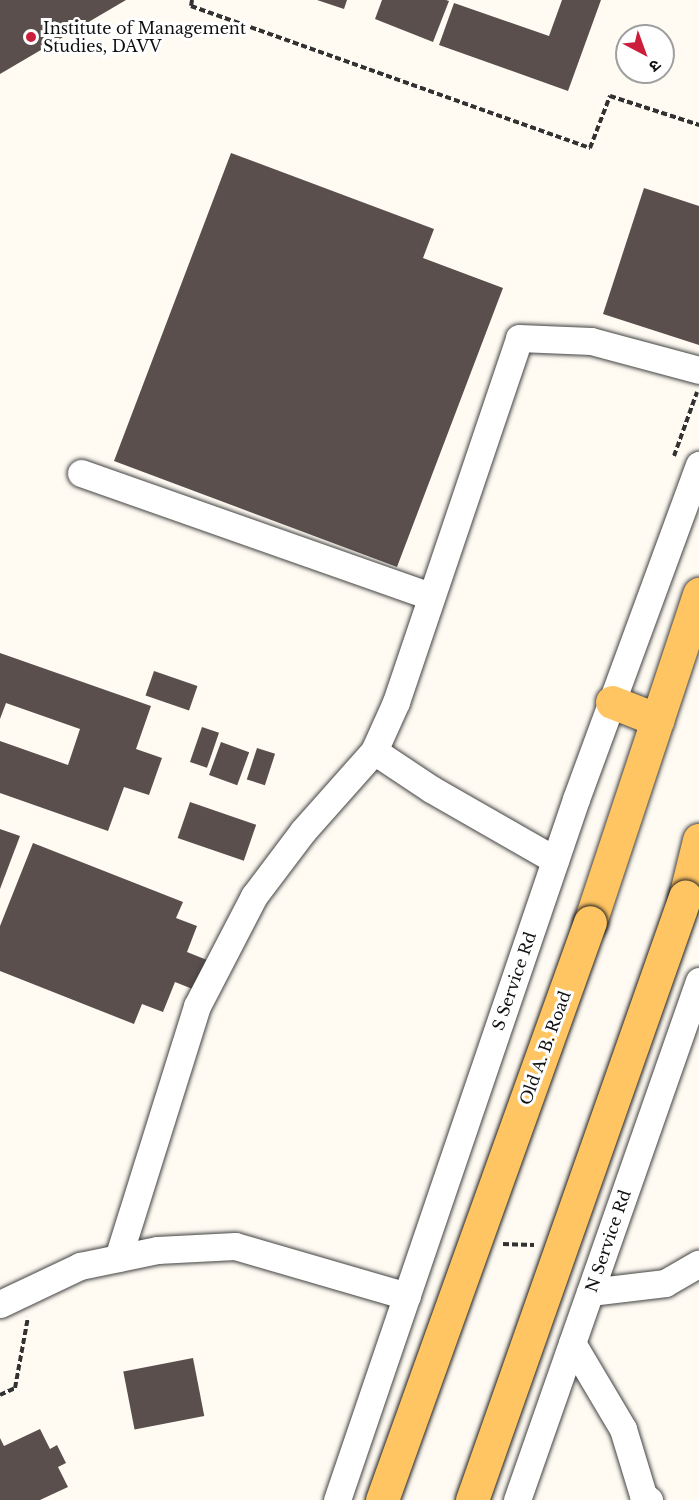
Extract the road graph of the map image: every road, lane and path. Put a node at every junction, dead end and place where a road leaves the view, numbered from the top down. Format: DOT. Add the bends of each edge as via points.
graph roads {
  1 [pos="192,0"];
  2 [pos="699,125"];
  3 [pos="699,370"];
  4 [pos="699,465"];
  5 [pos="81,473"];
  6 [pos="699,594"];
  7 [pos="431,597"];
  8 [pos="612,702"];
  9 [pos="658,720"];
  10 [pos="375,751"];
  11 [pos="699,840"];
  12 [pos="555,860"];
  13 [pos="699,981"];
  14 [pos="502,1244"];
  15 [pos="535,1245"];
  16 [pos="118,1258"];
  17 [pos="699,1263"];
  18 [pos="32,1289"];
  19 [pos="590,1292"];
  20 [pos="407,1296"];
  21 [pos="0,1304"];
  22 [pos="572,1343"];
  23 [pos="0,1395"];
  24 [pos="337,1500"];
  25 [pos="382,1500"];
  26 [pos="472,1500"];
  27 [pos="517,1500"];
  28 [pos="649,1500"];
  1 -- 2 [label="path" via="191,6 590,148 610,96"];
  3 -- 7 [label="street" via="591,341 519,338"];
  4 -- 8 [label="street, S Service Rd"];
  5 -- 7 [label="street"];
  6 -- 9 [label="main road, Old A. B. Road"];
  7 -- 10 [label="street"];
  8 -- 9 [label="main road"];
  8 -- 12 [label="street, S Service Rd"];
  9 -- 25 [label="main road, Old A. B. Road, bridge" via="590,922"];
  10 -- 12 [label="street" via="431,789"];
  10 -- 16 [label="street" via="303,831 254,896 197,1006"];
  11 -- 26 [label="main road, bridge" via="685,897"];
  12 -- 20 [label="street, S Service Rd"];
  13 -- 19 [label="street, N Service Rd"];
  14 -- 15 [label="path"];
  16 -- 18 [label="street" via="80,1266"];
  16 -- 20 [label="street" via="157,1250 235,1246"];
  17 -- 19 [label="street" via="665,1284"];
  18 -- 21 [label="street"];
  18 -- 23 [label="path" via="15,1388"];
  19 -- 22 [label="street, N Service Rd"];
  20 -- 24 [label="street, S Service Rd"];
  22 -- 27 [label="street, N Service Rd"];
  22 -- 28 [label="street" via="622,1429 643,1495"];
}
